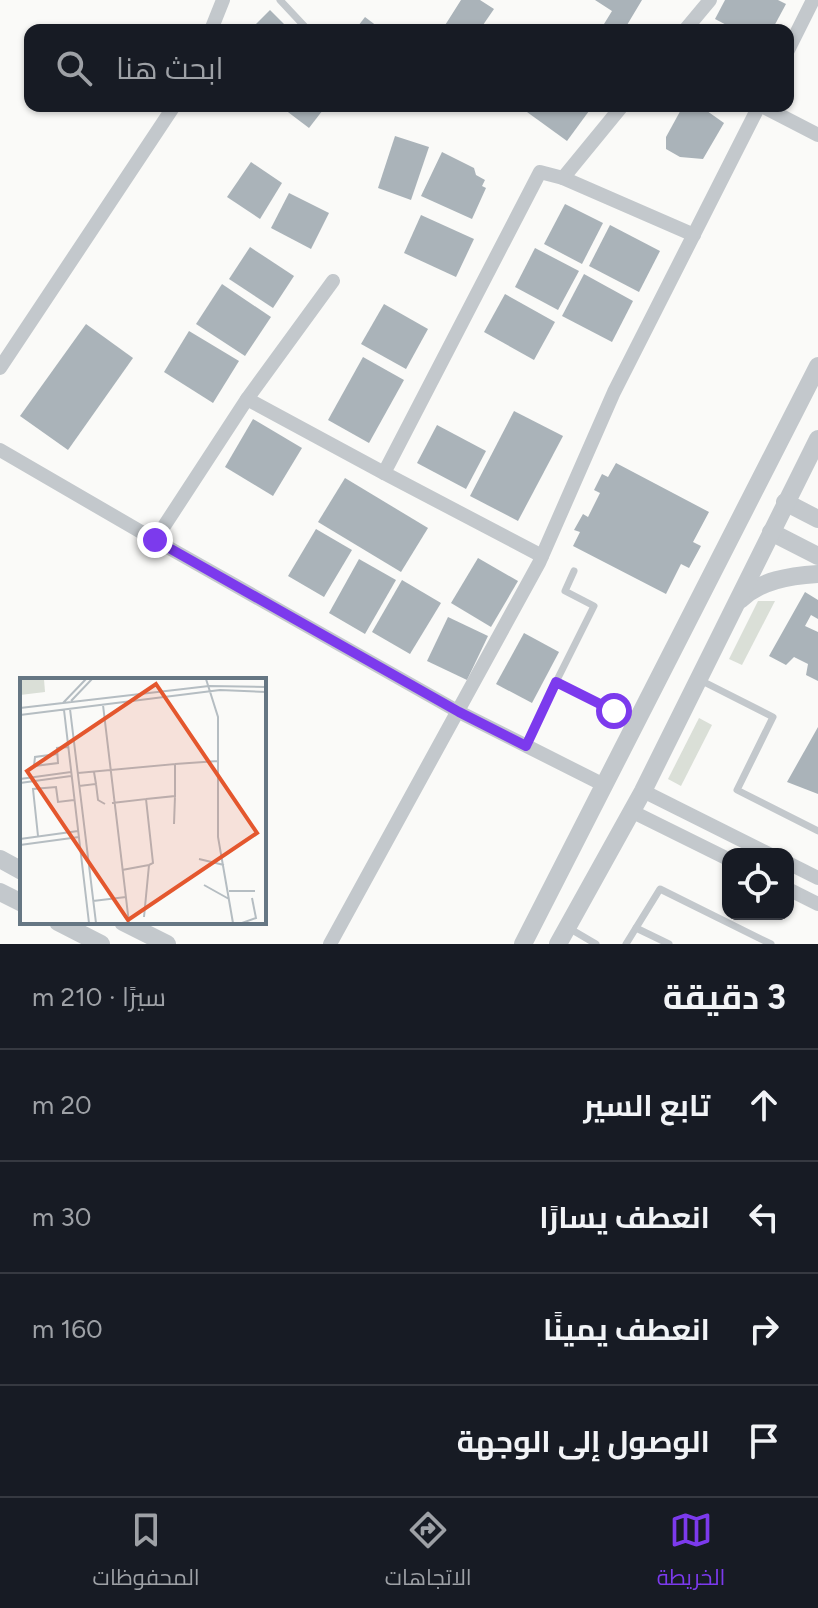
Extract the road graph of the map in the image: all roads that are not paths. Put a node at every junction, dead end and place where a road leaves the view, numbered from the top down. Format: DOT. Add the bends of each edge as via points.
graph roads {
  1 [pos="223,0"];
  2 [pos="280,0"];
  3 [pos="710,0"];
  4 [pos="813,0"];
  5 [pos="213,24"];
  6 [pos="302,24"];
  7 [pos="690,24"];
  8 [pos="794,38"];
  9 [pos="170,112"];
  10 [pos="617,112"];
  11 [pos="758,112"];
  12 [pos="773,112"];
  13 [pos="818,135"];
  14 [pos="563,178"];
  15 [pos="694,235"];
  16 [pos="333,281"];
  17 [pos="818,366"];
  18 [pos="0,368"];
  19 [pos="247,399"];
  20 [pos="818,439"];
  21 [pos="0,450"];
  22 [pos="384,473"];
  23 [pos="785,502"];
  24 [pos="818,519"];
  25 [pos="771,532"];
  26 [pos="155,540"];
  27 [pos="542,556"];
  28 [pos="818,556"];
  29 [pos="574,571"];
  30 [pos="818,574"];
  31 [pos="735,605"];
  32 [pos="698,679"];
  33 [pos="556,682"];
  34 [pos="459,712"];
  35 [pos="636,722"];
  36 [pos="526,746"];
  37 [pos="604,785"];
  38 [pos="643,791"];
  39 [pos="631,811"];
  40 [pos="818,831"];
  41 [pos="757,848"];
  42 [pos="722,856"];
  43 [pos="0,859"];
  44 [pos="794,866"];
  45 [pos="20,870"];
  46 [pos="818,878"];
  47 [pos="0,892"];
  48 [pos="794,892"];
  49 [pos="20,902"];
  50 [pos="818,904"];
  51 [pos="62,924"];
  52 [pos="127,924"];
  53 [pos="567,927"];
  54 [pos="636,928"];
  55 [pos="101,944"];
  56 [pos="167,944"];
  57 [pos="330,944"];
  58 [pos="523,944"];
  59 [pos="558,944"];
  60 [pos="596,944"];
  61 [pos="626,944"];
  62 [pos="669,944"];
  63 [pos="771,944"];
  1 -- 5 [label="street"];
  2 -- 6 [label="lane"];
  3 -- 7 [label="street"];
  4 -- 8 [label="street"];
  9 -- 18 [label="street"];
  10 -- 14 [label="street"];
  11 -- 15 [label="street"];
  12 -- 13 [label="street"];
  14 -- 15 [label="street"];
  14 -- 22 [label="street" via="540,172"];
  15 -- 27 [label="street" via="614,392"];
  16 -- 19 [label="street"];
  17 -- 35 [label="street"];
  19 -- 22 [label="street"];
  19 -- 26 [label="street"];
  20 -- 23 [label="street"];
  21 -- 26 [label="street"];
  22 -- 27 [label="street"];
  23 -- 24 [label="street"];
  23 -- 25 [label="street"];
  25 -- 28 [label="street"];
  25 -- 31 [label="street"];
  26 -- 34 [label="street"];
  27 -- 34 [label="street"];
  29 -- 33 [label="lane" via="565,591 594,606"];
  30 -- 31 [label="street" via="759,586"];
  31 -- 32 [label="street"];
  32 -- 38 [label="street"];
  32 -- 40 [label="lane" via="773,717 737,790"];
  33 -- 35 [label="lane"];
  33 -- 36 [label="lane"];
  34 -- 36 [label="street"];
  34 -- 57 [label="street"];
  35 -- 37 [label="street"];
  36 -- 37 [label="street"];
  37 -- 58 [label="street"];
  38 -- 39 [label="street"];
  38 -- 41 [label="street"];
  39 -- 42 [label="street"];
  39 -- 53 [label="street"];
  43 -- 45 [label="street"];
  44 -- 46 [label="street"];
  47 -- 49 [label="street"];
  48 -- 50 [label="street"];
  51 -- 55 [label="street"];
  52 -- 56 [label="street"];
  53 -- 59 [label="street"];
  53 -- 60 [label="lane"];
  54 -- 61 [label="lane"];
  54 -- 62 [label="lane"];
  54 -- 63 [label="lane" via="660,889"];
}
